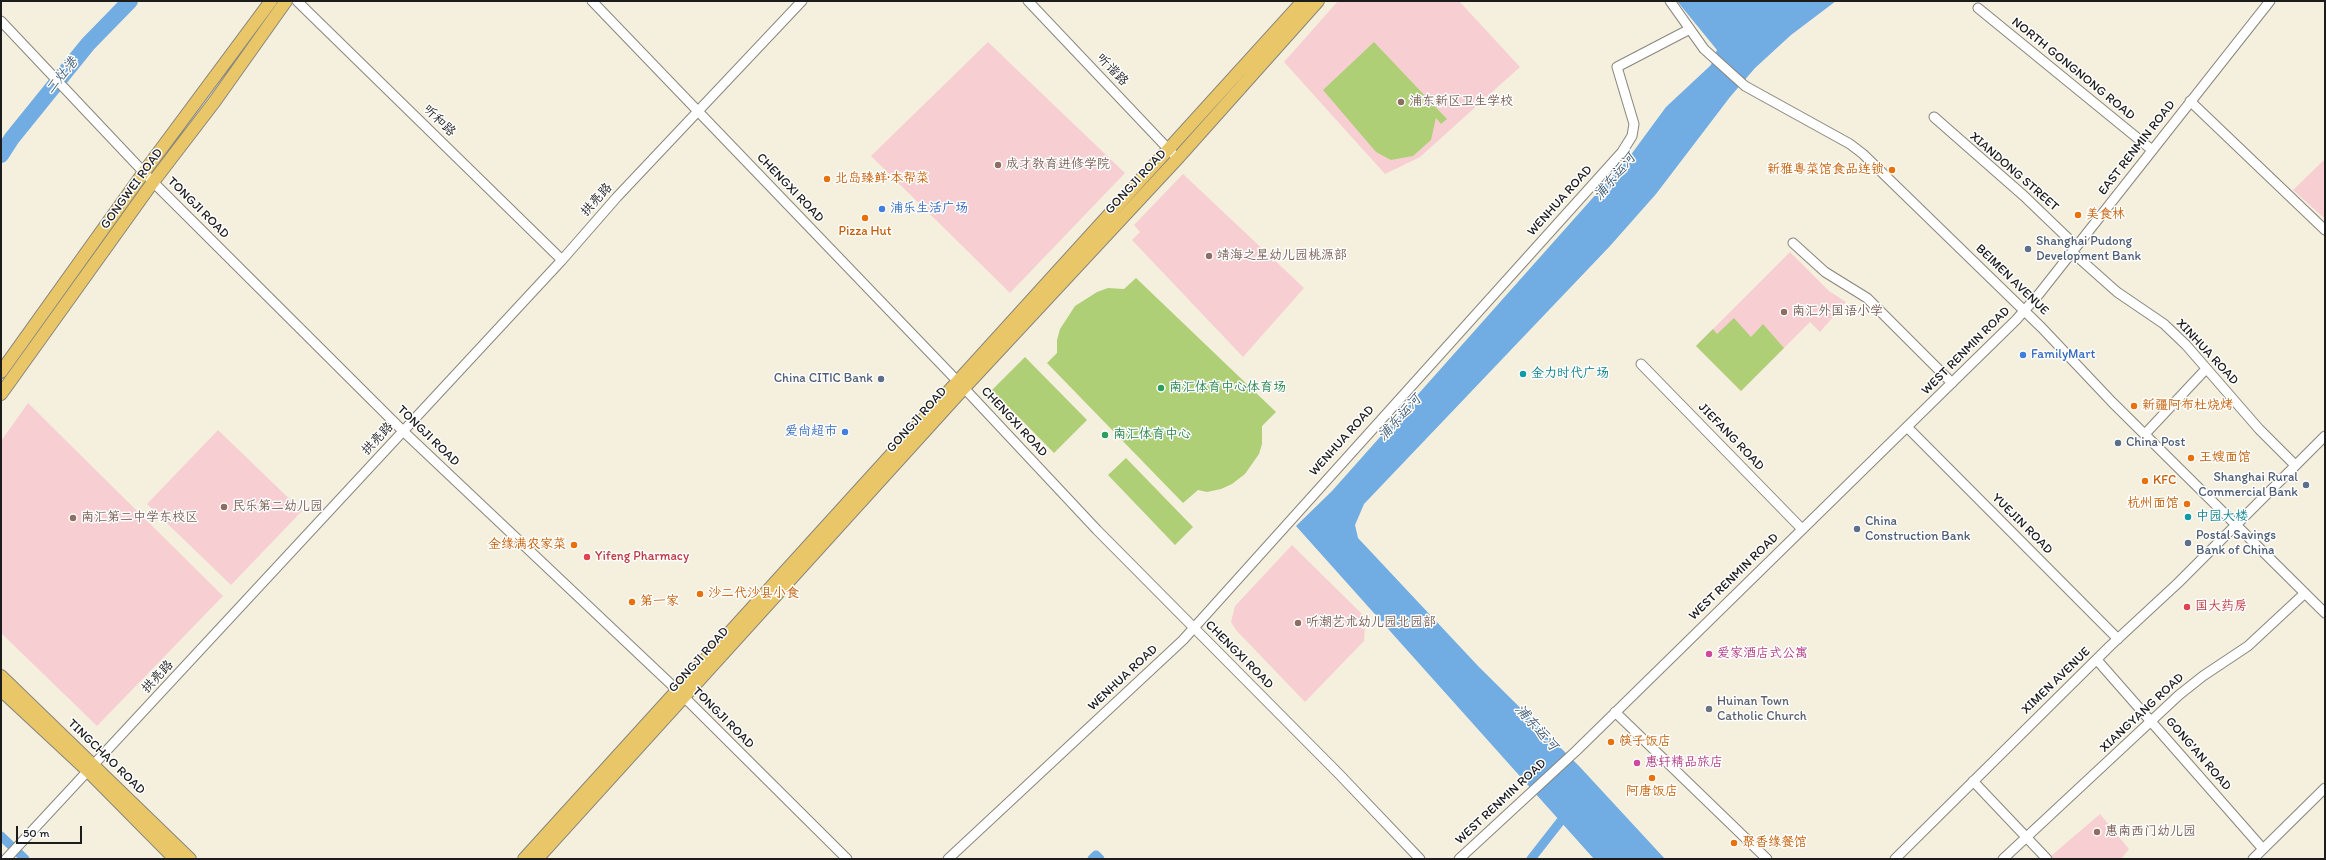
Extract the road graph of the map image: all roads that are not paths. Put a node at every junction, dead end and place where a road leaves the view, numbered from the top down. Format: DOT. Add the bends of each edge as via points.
graph roads {
  1 [pos="271,1"];
  2 [pos="286,1"];
  3 [pos="297,1"];
  4 [pos="592,1"];
  5 [pos="802,1"];
  6 [pos="1028,1"];
  7 [pos="1303,1"];
  8 [pos="1318,1"];
  9 [pos="1670,1"];
  10 [pos="2270,1"];
  11 [pos="1978,8"];
  12 [pos="1,21"];
  13 [pos="1690,30"];
  14 [pos="2190,101"];
  15 [pos="700,112"];
  16 [pos="1934,118"];
  17 [pos="1169,148"];
  18 [pos="2152,150"];
  19 [pos="1178,158"];
  20 [pos="144,172"];
  21 [pos="153,182"];
  22 [pos="2325,230"];
  23 [pos="1793,243"];
  24 [pos="2074,249"];
  25 [pos="562,260"];
  26 [pos="2025,310"];
  27 [pos="1640,364"];
  28 [pos="2206,369"];
  29 [pos="1,372"];
  30 [pos="1952,383"];
  31 [pos="961,385"];
  32 [pos="1,394"];
  33 [pos="1907,427"];
  34 [pos="403,431"];
  35 [pos="2145,434"];
  36 [pos="2325,436"];
  37 [pos="2295,465"];
  38 [pos="2236,523"];
  39 [pos="1802,529"];
  40 [pos="2305,593"];
  41 [pos="2324,611"];
  42 [pos="1194,628"];
  43 [pos="2118,640"];
  44 [pos="2097,660"];
  45 [pos="1,676"];
  46 [pos="1,690"];
  47 [pos="681,694"];
  48 [pos="1615,712"];
  49 [pos="2153,722"];
  50 [pos="90,768"];
  51 [pos="1973,781"];
  52 [pos="2325,788"];
  53 [pos="2026,837"];
  54 [pos="2263,849"];
  55 [pos="6,859"];
  56 [pos="175,859"];
  57 [pos="190,859"];
  58 [pos="524,859"];
  59 [pos="537,859"];
  60 [pos="847,859"];
  61 [pos="948,859"];
  62 [pos="1420,859"];
  63 [pos="1459,859"];
  64 [pos="1767,859"];
  65 [pos="1895,859"];
  66 [pos="2003,859"];
  67 [pos="2047,859"];
  68 [pos="2253,859"];
  1 -- 20 [label="main road, GONGWEI ROAD"];
  2 -- 21 [label="main road, GONGWEI ROAD" via="215,102"];
  3 -- 25 [label="street, 听和路"];
  4 -- 15 [label="street, CHENGXI ROAD"];
  5 -- 15 [label="street, 拱亮路"];
  6 -- 17 [label="street, 听谐路"];
  7 -- 17 [label="main road, GONGJI ROAD"];
  8 -- 19 [label="main road, GONGJI ROAD"];
  9 -- 13 [label="street, BEIMEN AVENUE"];
  10 -- 14 [label="street, EAST RENMIN ROAD"];
  11 -- 18 [label="street, NORTH GONGNONG ROAD"];
  12 -- 20 [label="street, TONGJI ROAD"];
  13 -- 26 [label="street, BEIMEN AVENUE" via="1708,53 1745,86 1854,147"];
  13 -- 42 [label="street, WENHUA ROAD" via="1617,67 1634,117 1634,130 1627,146"];
  14 -- 18 [label="street, EAST RENMIN ROAD"];
  14 -- 22 [label="street"];
  15 -- 25 [label="street, 拱亮路" via="617,197"];
  15 -- 31 [label="street, CHENGXI ROAD"];
  16 -- 24 [label="street, XIANDONG STREET" via="2024,196"];
  17 -- 19 [label="street, 听谐路"];
  17 -- 31 [label="main road, GONGJI ROAD"];
  18 -- 24 [label="street, EAST RENMIN ROAD"];
  19 -- 31 [label="main road, GONGJI ROAD"];
  20 -- 21 [label="street, TONGJI ROAD"];
  20 -- 29 [label="main road, GONGWEI ROAD"];
  21 -- 32 [label="main road, GONGWEI ROAD"];
  21 -- 34 [label="street, TONGJI ROAD"];
  23 -- 30 [label="street" via="1824,272 1867,298"];
  24 -- 26 [label="street, EAST RENMIN ROAD"];
  24 -- 28 [label="street, XINHUA ROAD" via="2117,292 2164,324 2198,357"];
  25 -- 34 [label="street, 拱亮路"];
  26 -- 30 [label="street, WEST RENMIN ROAD"];
  26 -- 35 [label="street, BEIMEN AVENUE"];
  27 -- 39 [label="street, JIEFANG ROAD"];
  28 -- 35 [label="street"];
  28 -- 37 [label="street, XINHUA ROAD"];
  30 -- 33 [label="street, WEST RENMIN ROAD"];
  31 -- 42 [label="street, CHENGXI ROAD" via="1097,530"];
  31 -- 47 [label="main road, GONGJI ROAD"];
  33 -- 39 [label="street, WEST RENMIN ROAD"];
  33 -- 43 [label="street, YUEJIN ROAD"];
  34 -- 47 [label="street, TONGJI ROAD"];
  34 -- 50 [label="street, 拱亮路"];
  35 -- 38 [label="street, BEIMEN AVENUE"];
  36 -- 37 [label="street, XIMEN AVENUE"];
  37 -- 38 [label="street, XIMEN AVENUE"];
  38 -- 40 [label="street, BEIMEN AVENUE"];
  38 -- 43 [label="street, XIMEN AVENUE"];
  39 -- 48 [label="street, WEST RENMIN ROAD"];
  40 -- 41 [label="street, BEIMEN AVENUE"];
  40 -- 49 [label="street, XIANGYANG ROAD" via="2254,641 2190,685"];
  42 -- 61 [label="street, WENHUA ROAD"];
  42 -- 62 [label="street, CHENGXI ROAD"];
  43 -- 44 [label="street, XIMEN AVENUE"];
  44 -- 49 [label="street, GONG'AN ROAD"];
  44 -- 51 [label="street, XIMEN AVENUE"];
  45 -- 50 [label="main road, TINGCHAO ROAD"];
  46 -- 50 [label="main road, TINGCHAO ROAD"];
  47 -- 58 [label="main road, GONGJI ROAD"];
  47 -- 59 [label="main road, GONGJI ROAD"];
  47 -- 60 [label="street, TONGJI ROAD"];
  48 -- 63 [label="street, WEST RENMIN ROAD"];
  48 -- 64 [label="street"];
  49 -- 53 [label="street, XIANGYANG ROAD"];
  49 -- 54 [label="street, GONG'AN ROAD"];
  50 -- 55 [label="street, 拱亮路"];
  50 -- 56 [label="main road, TINGCHAO ROAD"];
  50 -- 57 [label="main road, TINGCHAO ROAD"];
  51 -- 53 [label="street"];
  51 -- 65 [label="street, XIMEN AVENUE"];
  52 -- 54 [label="street"];
  53 -- 66 [label="street, XIANGYANG ROAD"];
  53 -- 67 [label="street"];
  54 -- 68 [label="street"];
}
